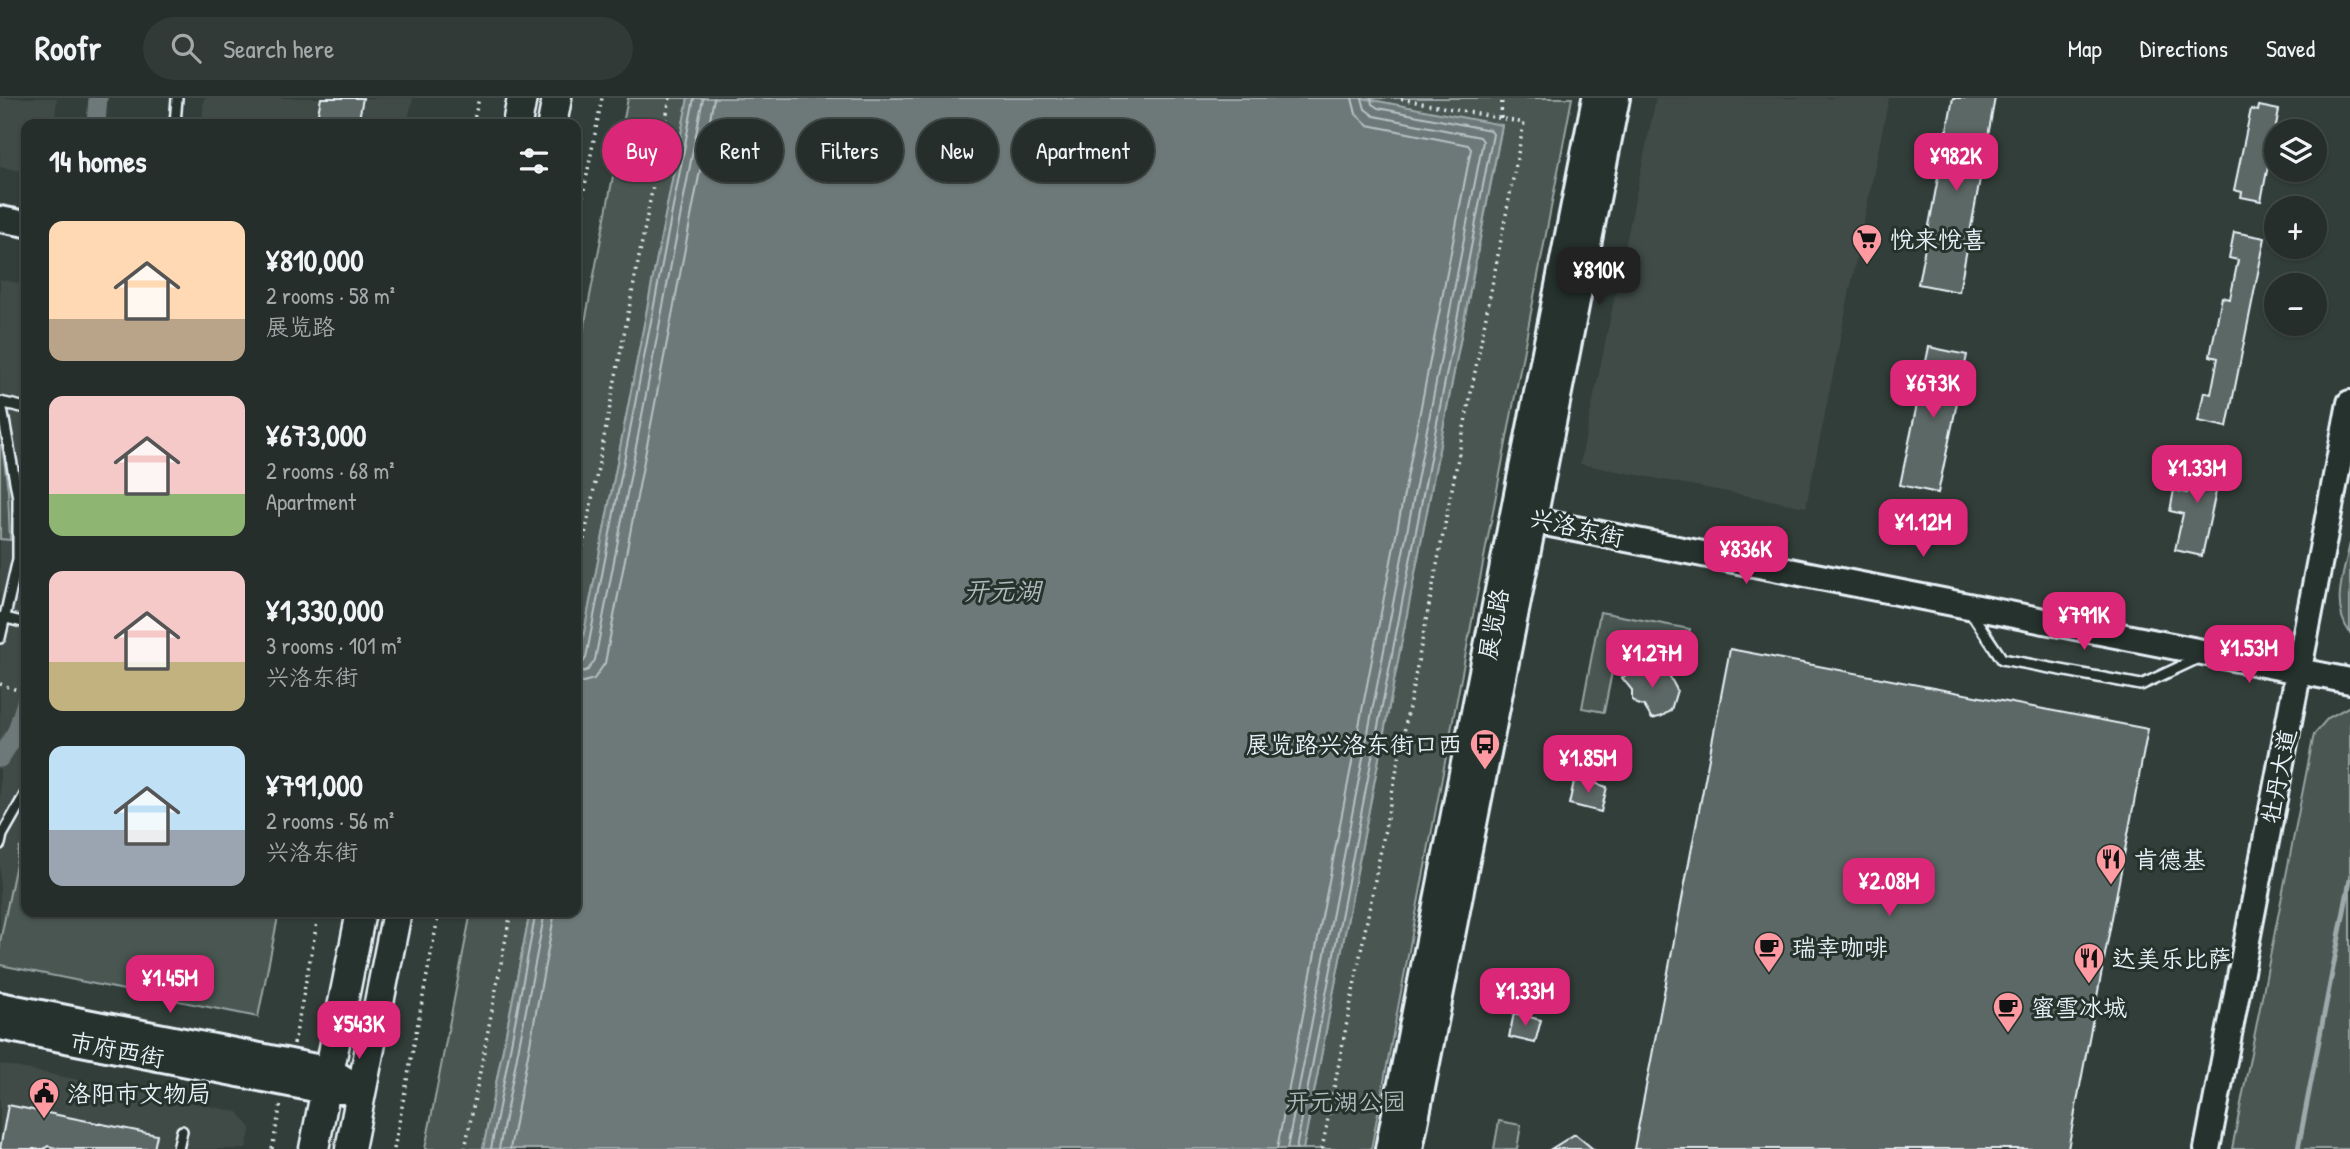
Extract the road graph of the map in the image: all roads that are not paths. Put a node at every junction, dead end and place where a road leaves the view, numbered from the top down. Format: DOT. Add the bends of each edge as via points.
graph roads {
  1 [pos="177,98"];
  2 [pos="522,98"];
  3 [pos="557,98"];
  4 [pos="1595,98"];
  5 [pos="1616,98"];
  6 [pos="175,119"];
  7 [pos="518,119"];
  8 [pos="553,119"];
  9 [pos="0,207"];
  10 [pos="21,211"];
  11 [pos="0,219"];
  12 [pos="21,223"];
  13 [pos="0,402"];
  14 [pos="2350,403"];
  15 [pos="21,407"];
  16 [pos="1529,513"];
  17 [pos="1967,606"];
  18 [pos="4,618"];
  19 [pos="0,638"];
  20 [pos="2209,654"];
  21 [pos="2299,664"];
  22 [pos="2350,666"];
  23 [pos="2350,681"];
  24 [pos="21,802"];
  25 [pos="1,837"];
  26 [pos="360,917"];
  27 [pos="396,917"];
  28 [pos="0,1005"];
  29 [pos="0,1027"];
  30 [pos="288,1072"];
  31 [pos="328,1081"];
  32 [pos="362,1090"];
  33 [pos="182,1131"];
  34 [pos="178,1149"];
  35 [pos="314,1149"];
  36 [pos="350,1149"];
  37 [pos="1388,1149"];
  38 [pos="1410,1149"];
  39 [pos="2207,1149"];
  1 -- 6 [label="lane"];
  2 -- 7 [label="main road"];
  3 -- 8 [label="main road"];
  4 -- 16 [label="street, 展览路"];
  5 -- 16 [label="street, 展览路"];
  9 -- 10 [label="street"];
  11 -- 12 [label="street"];
  13 -- 15 [label="lane"];
  13 -- 18 [label="lane" via="18,498 18,559"];
  14 -- 21 [label="street, 牡丹大道"];
  16 -- 17 [label="street, 兴洛东街"];
  16 -- 21 [label="street, 兴洛东街"];
  16 -- 37 [label="street, 展览路"];
  16 -- 38 [label="street, 展览路"];
  17 -- 20 [label="street, 兴洛东街"];
  17 -- 20 [label="lane" via="2002,659 2141,685"];
  18 -- 19 [label="lane"];
  20 -- 21 [label="street, 兴洛东街"];
  21 -- 22 [label="street, 兴洛东街"];
  21 -- 23 [label="street, 兴洛东街"];
  21 -- 39 [label="street, 牡丹大道"];
  24 -- 25 [label="lane"];
  26 -- 31 [label="main road"];
  27 -- 32 [label="main road"];
  28 -- 30 [label="street, 市府西街"];
  29 -- 30 [label="street, 市府西街"];
  30 -- 31 [label="street, 市府西街"];
  31 -- 32 [label="street, 市府西街"];
  31 -- 35 [label="main road"];
  32 -- 36 [label="main road"];
  33 -- 34 [label="lane"];
}
